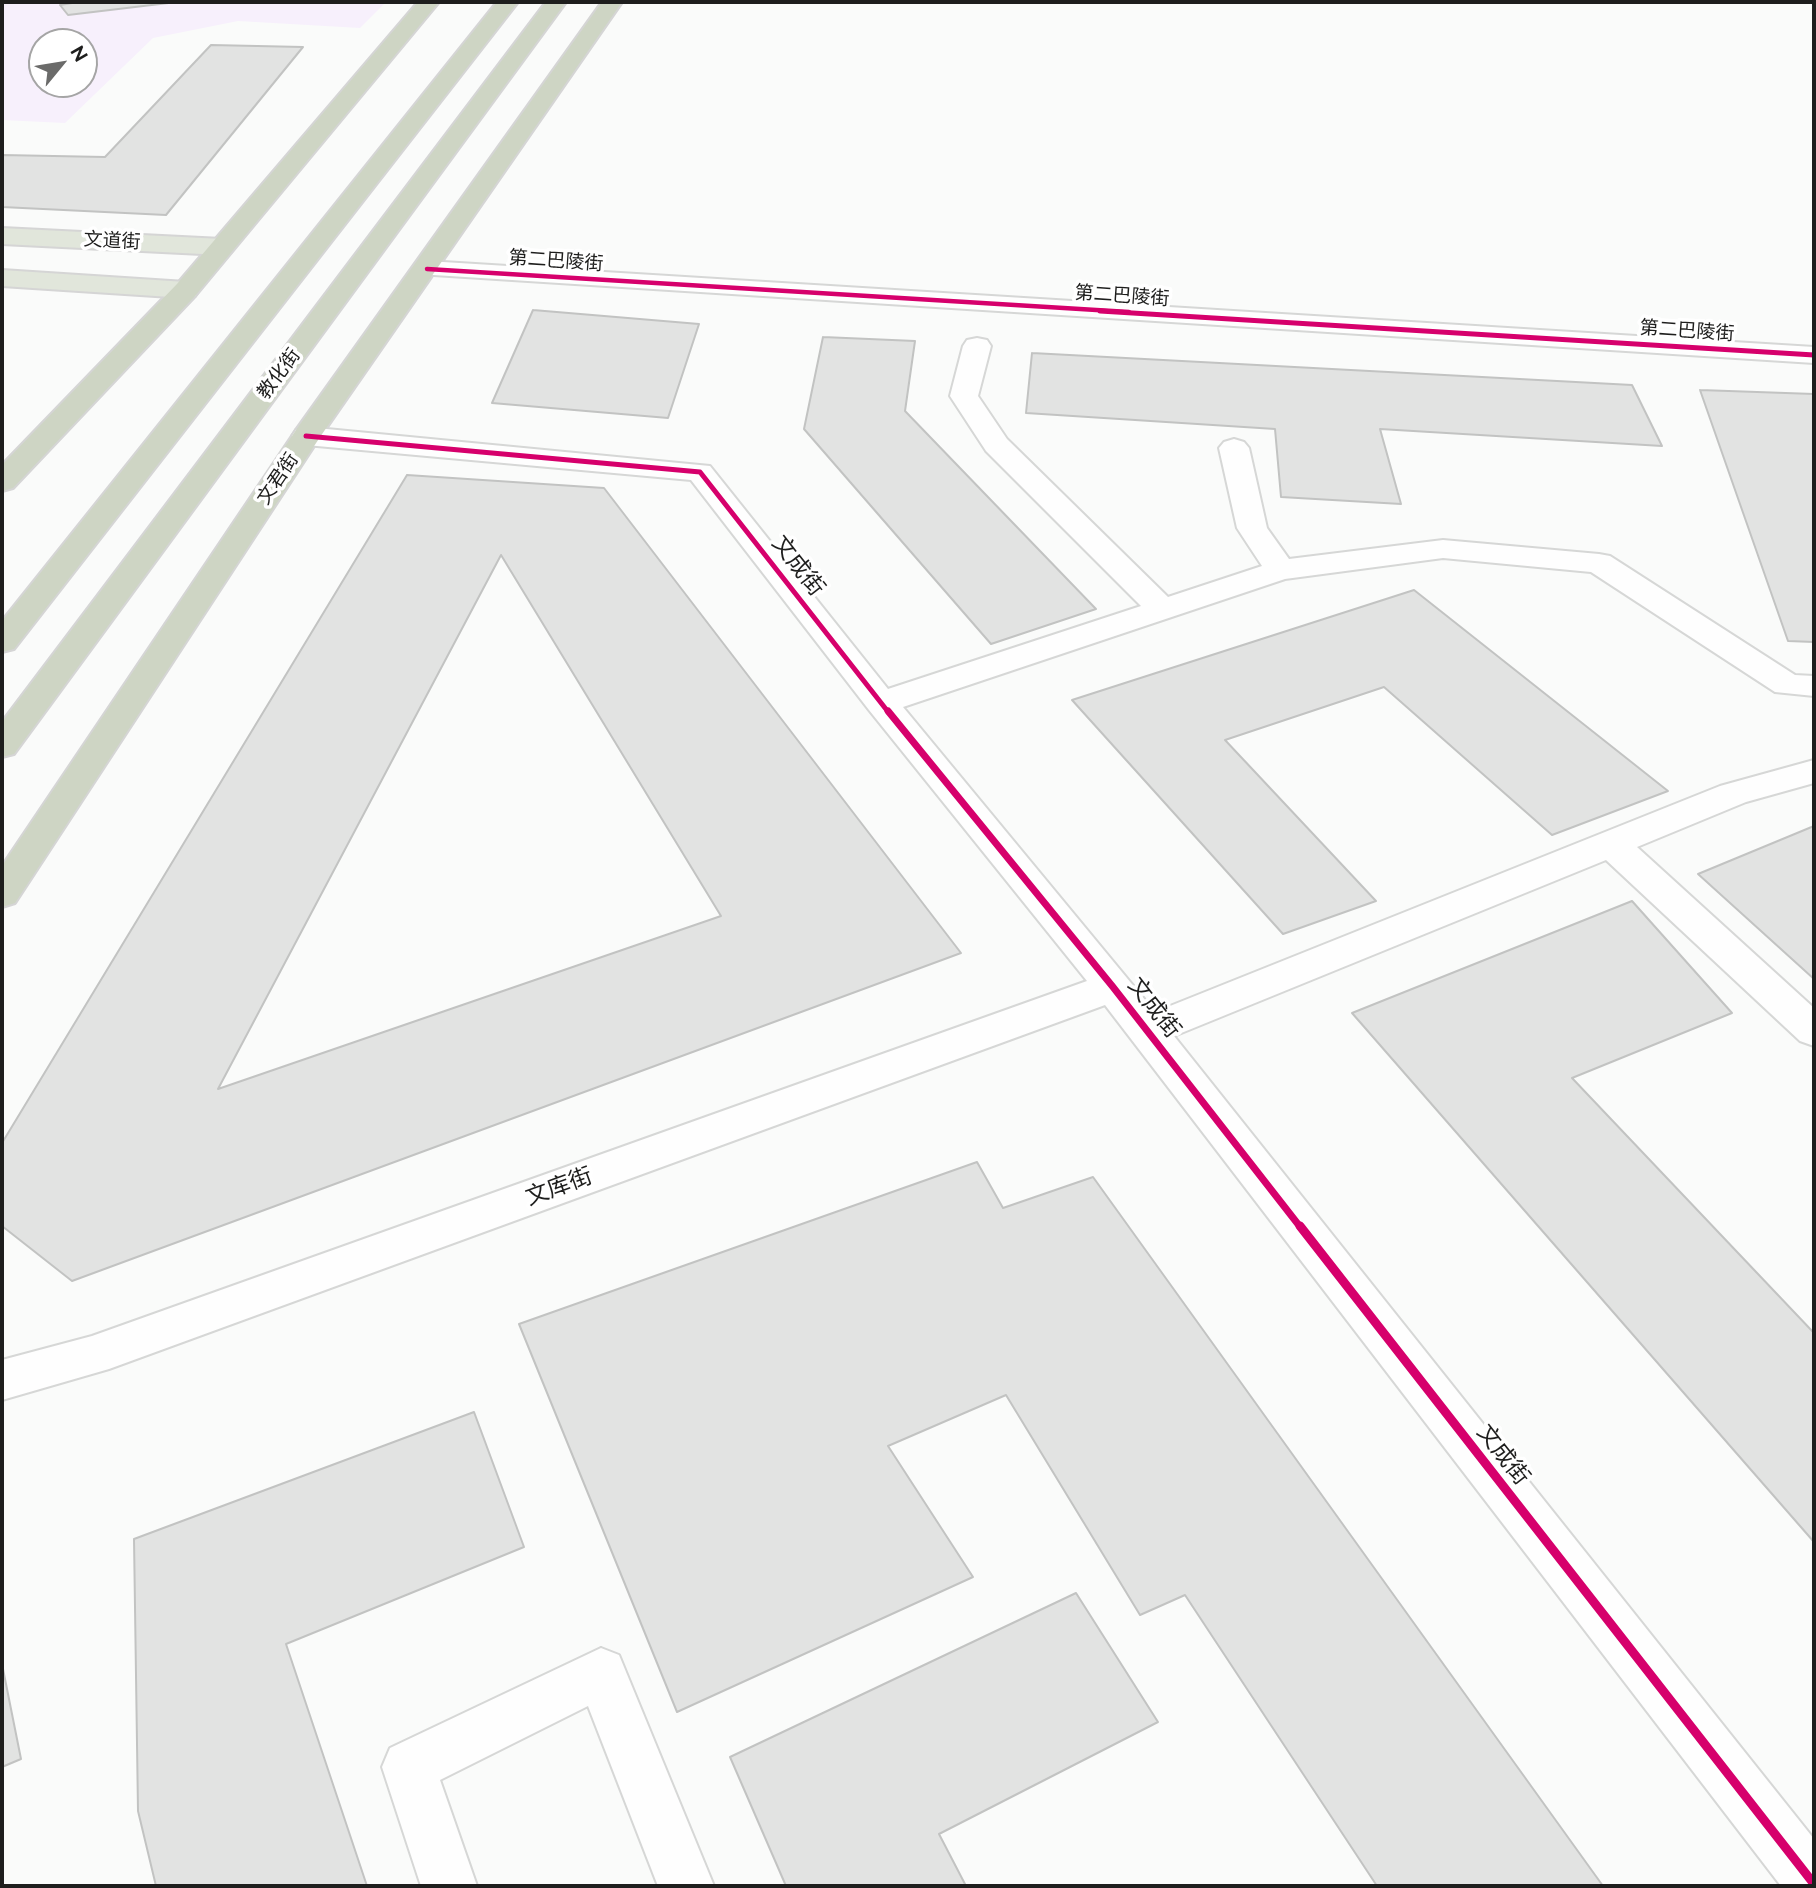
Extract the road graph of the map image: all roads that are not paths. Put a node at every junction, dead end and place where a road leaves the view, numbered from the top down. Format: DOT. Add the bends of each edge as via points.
graph roads {
  1 [pos="429,2"];
  2 [pos="508,2"];
  3 [pos="556,2"];
  4 [pos="612,2"];
  5 [pos="2,236"];
  6 [pos="222,247"];
  7 [pos="427,269"];
  8 [pos="2,278"];
  9 [pos="186,290"];
  10 [pos="977,346"];
  11 [pos="1814,355"];
  12 [pos="306,436"];
  13 [pos="1234,448"];
  14 [pos="2,482"];
  15 [pos="1280,570"];
  16 [pos="1163,609"];
  17 [pos="2,642"];
  18 [pos="1814,686"];
  19 [pos="881,703"];
  20 [pos="2,746"];
  21 [pos="1814,771"];
  22 [pos="1610,843"];
  23 [pos="2,894"];
  24 [pos="1114,987"];
  25 [pos="1147,1031"];
  26 [pos="1814,1031"];
  27 [pos="2,1380"];
  28 [pos="1814,1884"];
  29 [pos="449,1886"];
  30 [pos="686,1886"];
  1 -- 6 [label="highway"];
  2 -- 17 [label="highway"];
  3 -- 20 [label="highway, 教化街"];
  4 -- 7 [label="highway, 文君街"];
  5 -- 6 [label="main road, 文道街"];
  6 -- 9 [label="highway"];
  7 -- 11 [label="street, 第二巴陵街"];
  7 -- 12 [label="highway, 文君街"];
  8 -- 9 [label="main road, 文道街"];
  9 -- 14 [label="highway"];
  10 -- 16 [label="street" via="964,396 996,445"];
  12 -- 19 [label="street, 文成街" via="700,472"];
  12 -- 23 [label="highway, 文君街"];
  13 -- 15 [label="street" via="1252,528"];
  15 -- 16 [label="street"];
  15 -- 18 [label="street" via="1443,549 1599,563 1787,685"];
  16 -- 19 [label="street"];
  19 -- 24 [label="street, 文成街"];
  21 -- 22 [label="street" via="1732,794"];
  22 -- 25 [label="street"];
  22 -- 26 [label="street"];
  24 -- 25 [label="street, 文成街"];
  24 -- 27 [label="street, 文库街" via="106,1350"];
  25 -- 28 [label="street, 文成街"];
  29 -- 30 [label="street" via="409,1767 601,1674"];
}
